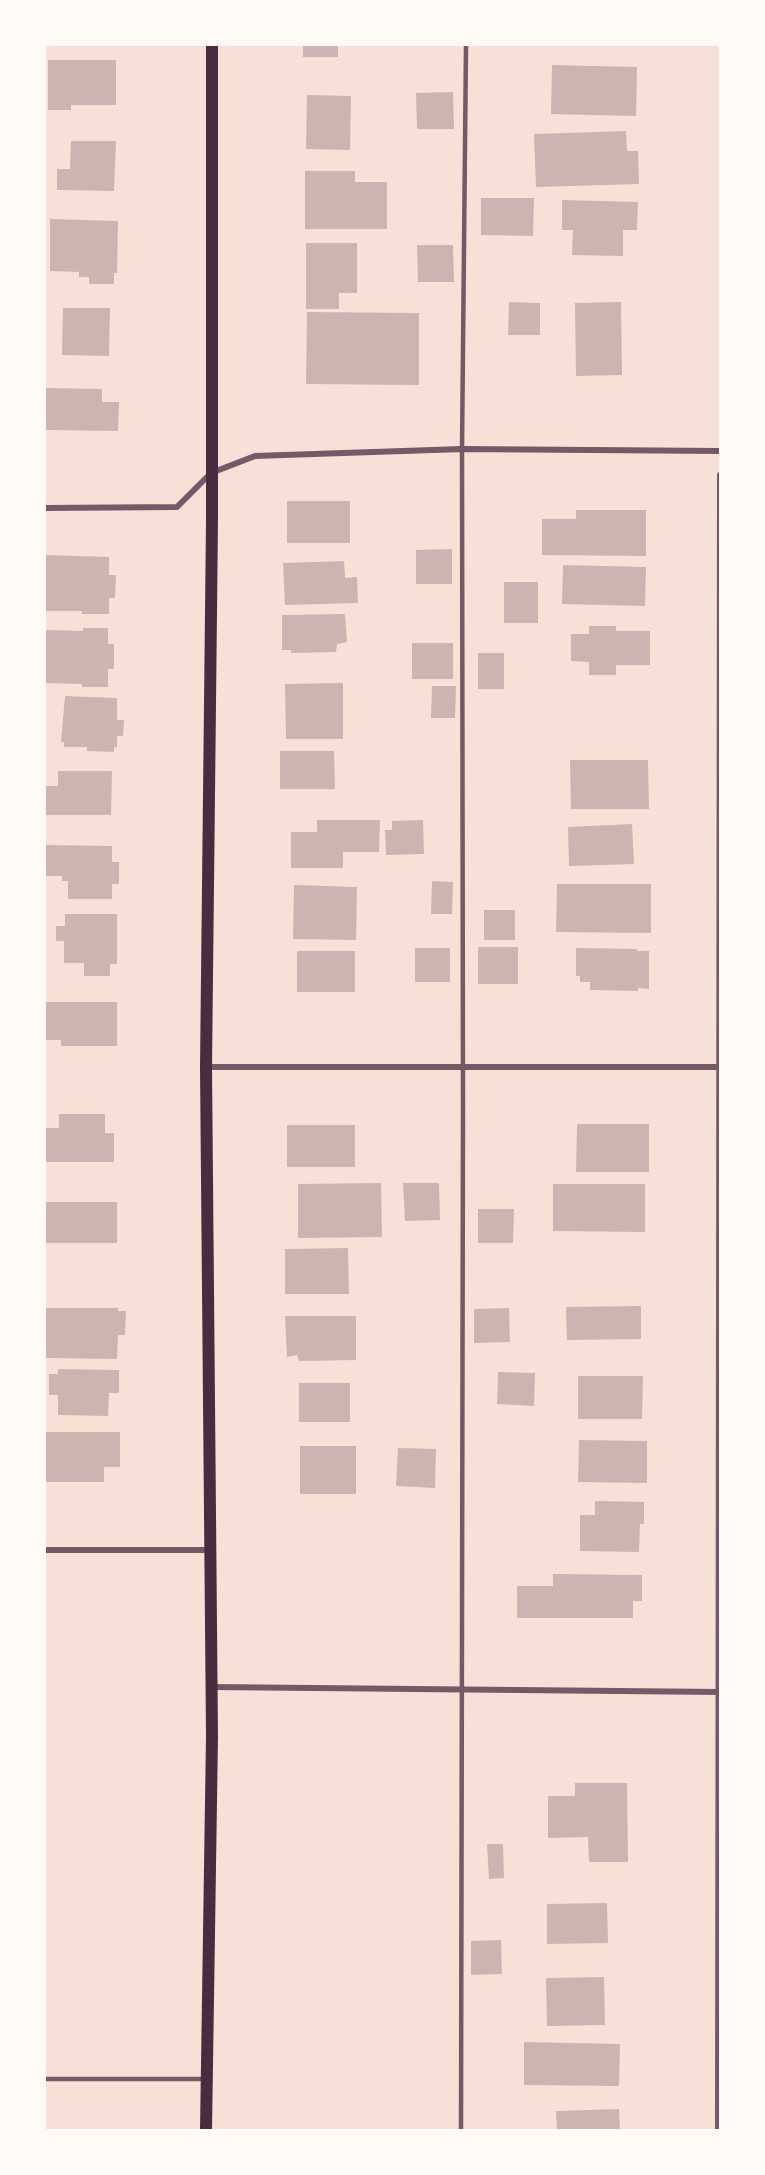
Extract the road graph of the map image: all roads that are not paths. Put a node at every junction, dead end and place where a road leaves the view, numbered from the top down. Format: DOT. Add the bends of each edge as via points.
graph roads {
  1 [pos="212,45"];
  2 [pos="466,45"];
  3 [pos="462,449"];
  4 [pos="720,451"];
  5 [pos="211,473"];
  6 [pos="720,475"];
  7 [pos="45,508"];
  8 [pos="206,1067"];
  9 [pos="463,1067"];
  10 [pos="719,1067"];
  11 [pos="45,1550"];
  12 [pos="210,1550"];
  13 [pos="210,1687"];
  14 [pos="462,1690"];
  15 [pos="719,1692"];
  16 [pos="45,2079"];
  17 [pos="206,2079"];
  18 [pos="206,2130"];
  19 [pos="461,2130"];
  20 [pos="718,2130"];
  1 -- 5 [label="main road"];
  2 -- 3 [label="lane"];
  3 -- 4 [label="street"];
  3 -- 5 [label="street" via="255,456"];
  3 -- 9 [label="lane"];
  5 -- 7 [label="street" via="177,507"];
  5 -- 8 [label="main road"];
  6 -- 10 [label="street"];
  8 -- 9 [label="street"];
  8 -- 12 [label="main road"];
  9 -- 10 [label="street"];
  9 -- 14 [label="lane"];
  10 -- 15 [label="street"];
  11 -- 12 [label="street"];
  12 -- 13 [label="main road"];
  13 -- 14 [label="street"];
  13 -- 17 [label="main road"];
  14 -- 15 [label="street"];
  14 -- 19 [label="lane"];
  15 -- 20 [label="street"];
  16 -- 17 [label="lane"];
  17 -- 18 [label="main road"];
}
